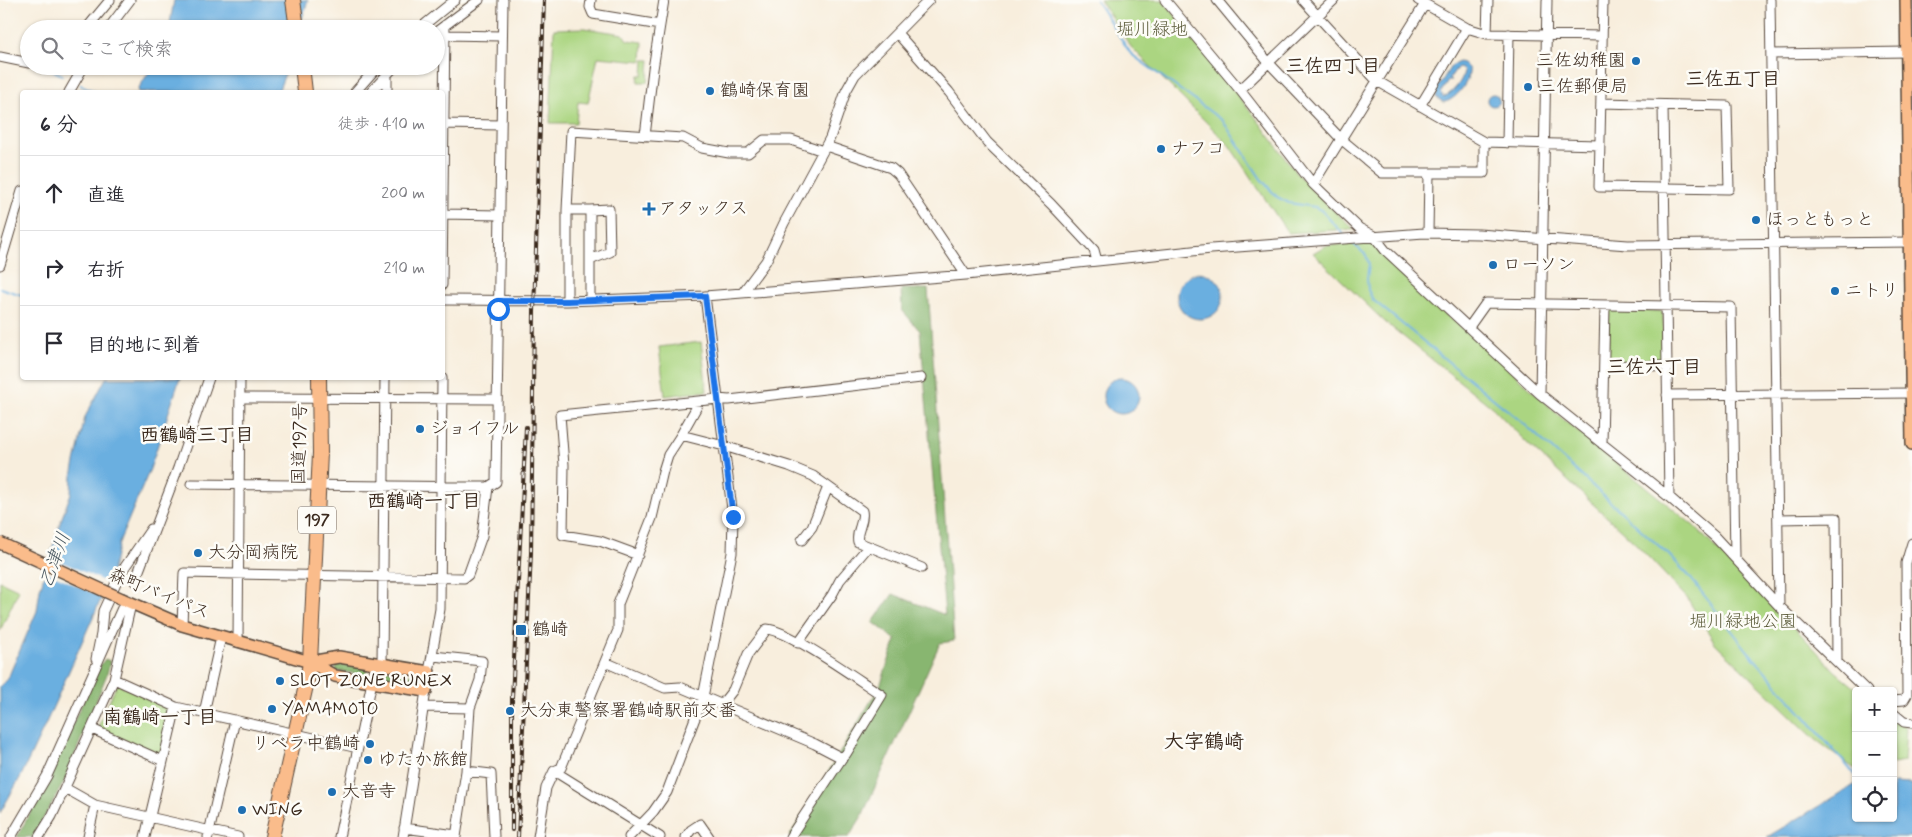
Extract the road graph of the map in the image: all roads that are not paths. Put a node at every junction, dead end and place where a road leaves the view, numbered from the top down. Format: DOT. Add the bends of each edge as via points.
graph roads {
  1 [pos="130,0"];
  2 [pos="293,0"];
  3 [pos="455,0"];
  4 [pos="479,0"];
  5 [pos="503,0"];
  6 [pos="591,0"];
  7 [pos="664,0"];
  8 [pos="929,0"];
  9 [pos="1165,0"];
  10 [pos="1217,0"];
  11 [pos="1303,0"];
  12 [pos="1334,0"];
  13 [pos="1488,0"];
  14 [pos="1547,0"];
  15 [pos="1603,0"];
  16 [pos="1770,0"];
  17 [pos="1906,0"];
  18 [pos="104,2"];
  19 [pos="1421,2"];
  20 [pos="1317,16"];
  21 [pos="92,20"];
  22 [pos="115,20"];
  23 [pos="296,20"];
  24 [pos="430,20"];
  25 [pos="445,25"];
  26 [pos="660,25"];
  27 [pos="1466,28"];
  28 [pos="897,33"];
  29 [pos="445,34"];
  30 [pos="1487,34"];
  31 [pos="1509,34"];
  32 [pos="1546,35"];
  33 [pos="502,36"];
  34 [pos="1602,36"];
  35 [pos="1910,39"];
  36 [pos="1907,52"];
  37 [pos="1771,54"];
  38 [pos="0,57"];
  39 [pos="20,61"];
  40 [pos="1269,63"];
  41 [pos="79,75"];
  42 [pos="303,75"];
  43 [pos="370,75"];
  44 [pos="386,75"];
  45 [pos="387,75"];
  46 [pos="441,75"];
  47 [pos="1377,81"];
  48 [pos="70,90"];
  49 [pos="305,90"];
  50 [pos="357,90"];
  51 [pos="373,90"];
  52 [pos="387,90"];
  53 [pos="442,90"];
  54 [pos="1240,90"];
  55 [pos="1601,103"];
  56 [pos="1663,105"];
  57 [pos="1420,106"];
  58 [pos="445,124"];
  59 [pos="501,125"];
  60 [pos="645,136"];
  61 [pos="1341,139"];
  62 [pos="1484,142"];
  63 [pos="1507,143"];
  64 [pos="1544,144"];
  65 [pos="1600,145"];
  66 [pos="824,148"];
  67 [pos="1429,173"];
  68 [pos="1313,184"];
  69 [pos="1664,188"];
  70 [pos="20,198"];
  71 [pos="567,210"];
  72 [pos="590,210"];
  73 [pos="445,214"];
  74 [pos="500,215"];
  75 [pos="1428,233"];
  76 [pos="1374,236"];
  77 [pos="1542,238"];
  78 [pos="1911,242"];
  79 [pos="1774,244"];
  80 [pos="1665,245"];
  81 [pos="590,260"];
  82 [pos="1097,262"];
  83 [pos="0,265"];
  84 [pos="966,275"];
  85 [pos="743,292"];
  86 [pos="705,296"];
  87 [pos="590,299"];
  88 [pos="445,300"];
  89 [pos="498,301"];
  90 [pos="567,301"];
  91 [pos="1541,304"];
  92 [pos="1605,306"];
  93 [pos="1666,307"];
  94 [pos="1469,327"];
  95 [pos="1604,365"];
  96 [pos="1667,366"];
  97 [pos="921,378"];
  98 [pos="208,380"];
  99 [pos="240,380"];
  100 [pos="319,380"];
  101 [pos="385,380"];
  102 [pos="442,380"];
  103 [pos="1912,393"];
  104 [pos="1540,394"];
  105 [pos="1732,394"];
  106 [pos="1776,394"];
  107 [pos="1667,395"];
  108 [pos="240,398"];
  109 [pos="319,398"];
  110 [pos="384,398"];
  111 [pos="441,399"];
  112 [pos="497,399"];
  113 [pos="718,399"];
  114 [pos="700,401"];
  115 [pos="681,435"];
  116 [pos="1602,444"];
  117 [pos="1912,444"];
  118 [pos="724,446"];
  119 [pos="191,484"];
  120 [pos="240,485"];
  121 [pos="318,486"];
  122 [pos="384,486"];
  123 [pos="441,487"];
  124 [pos="488,487"];
  125 [pos="828,487"];
  126 [pos="1669,497"];
  127 [pos="1778,519"];
  128 [pos="158,520"];
  129 [pos="802,540"];
  130 [pos="0,543"];
  131 [pos="1912,543"];
  132 [pos="868,547"];
  133 [pos="638,555"];
  134 [pos="1735,557"];
  135 [pos="922,568"];
  136 [pos="239,574"];
  137 [pos="314,576"];
  138 [pos="383,577"];
  139 [pos="440,578"];
  140 [pos="135,581"];
  141 [pos="125,604"];
  142 [pos="1779,606"];
  143 [pos="182,625"];
  144 [pos="221,637"];
  145 [pos="238,642"];
  146 [pos="798,642"];
  147 [pos="433,656"];
  148 [pos="1837,661"];
  149 [pos="310,662"];
  150 [pos="604,662"];
  151 [pos="379,664"];
  152 [pos="429,672"];
  153 [pos="94,674"];
  154 [pos="114,679"];
  155 [pos="371,683"];
  156 [pos="1863,687"];
  157 [pos="426,692"];
  158 [pos="703,698"];
  159 [pos="1897,701"];
  160 [pos="722,704"];
  161 [pos="176,707"];
  162 [pos="424,707"];
  163 [pos="470,708"];
  164 [pos="204,713"];
  165 [pos="1897,715"];
  166 [pos="235,720"];
  167 [pos="1908,722"];
  168 [pos="92,729"];
  169 [pos="295,734"];
  170 [pos="358,748"];
  171 [pos="842,758"];
  172 [pos="163,761"];
  173 [pos="466,771"];
  174 [pos="554,771"];
  175 [pos="65,788"];
  176 [pos="95,805"];
  177 [pos="150,817"];
  178 [pos="641,825"];
  179 [pos="403,832"];
  180 [pos="209,834"];
  181 [pos="456,836"];
  182 [pos="11,837"];
  183 [pos="39,837"];
  184 [pos="88,837"];
  185 [pos="146,837"];
  186 [pos="238,837"];
  187 [pos="272,837"];
  188 [pos="339,837"];
  189 [pos="494,837"];
  190 [pos="538,837"];
  191 [pos="629,837"];
  192 [pos="660,837"];
  193 [pos="686,837"];
  194 [pos="709,837"];
  195 [pos="790,837"];
  1 -- 22 [label="street"];
  2 -- 23 [label="highway"];
  3 -- 24 [label="street"];
  4 -- 25 [label="street"];
  5 -- 33 [label="street"];
  6 -- 26 [label="street" via="593,14"];
  7 -- 26 [label="street"];
  8 -- 28 [label="street"];
  9 -- 54 [label="street"];
  10 -- 40 [label="street"];
  11 -- 20 [label="street"];
  12 -- 20 [label="street"];
  13 -- 30 [label="street"];
  14 -- 32 [label="street"];
  15 -- 34 [label="street"];
  16 -- 37 [label="street"];
  17 -- 35 [label="main road"];
  18 -- 21 [label="street"];
  19 -- 27 [label="street"];
  19 -- 47 [label="street"];
  20 -- 40 [label="street"];
  20 -- 47 [label="street"];
  26 -- 60 [label="street"];
  27 -- 30 [label="street"];
  27 -- 57 [label="street"];
  28 -- 66 [label="street" via="854,75"];
  28 -- 82 [label="street" via="949,92 986,142 1094,250"];
  29 -- 33 [label="street"];
  30 -- 31 [label="street"];
  31 -- 32 [label="street"];
  31 -- 63 [label="street"];
  32 -- 34 [label="street"];
  32 -- 64 [label="street"];
  33 -- 59 [label="street"];
  34 -- 55 [label="street"];
  35 -- 36 [label="main road"];
  36 -- 37 [label="street"];
  36 -- 78 [label="main road"];
  37 -- 79 [label="street"];
  38 -- 39 [label="street"];
  40 -- 54 [label="street"];
  40 -- 61 [label="street"];
  41 -- 48 [label="street"];
  42 -- 49 [label="highway"];
  43 -- 50 [label="street"];
  44 -- 51 [label="street"];
  45 -- 52 [label="street"];
  46 -- 53 [label="street"];
  47 -- 57 [label="street"];
  47 -- 61 [label="street"];
  54 -- 68 [label="street"];
  55 -- 56 [label="street"];
  55 -- 65 [label="street"];
  56 -- 69 [label="street"];
  56 -- 69 [label="street" via="1727,106 1729,189"];
  57 -- 62 [label="street"];
  58 -- 59 [label="street"];
  59 -- 74 [label="street"];
  60 -- 66 [label="street" via="683,138 702,148 729,153 748,153 764,140 791,140"];
  60 -- 71 [label="street" via="571,131"];
  61 -- 67 [label="street" via="1382,173"];
  61 -- 68 [label="street"];
  62 -- 63 [label="street"];
  62 -- 67 [label="street" via="1484,173"];
  63 -- 64 [label="street"];
  64 -- 65 [label="street"];
  64 -- 77 [label="street"];
  65 -- 69 [label="street" via="1599,187"];
  66 -- 84 [label="street" via="892,168"];
  66 -- 85 [label="street" via="766,261"];
  67 -- 75 [label="street"];
  68 -- 76 [label="street" via="1359,228"];
  69 -- 80 [label="street"];
  70 -- 83 [label="street"];
  71 -- 72 [label="street"];
  71 -- 90 [label="street"];
  72 -- 81 [label="street"];
  72 -- 81 [label="street" via="609,209 610,244 610,252"];
  73 -- 74 [label="street"];
  74 -- 89 [label="street"];
  75 -- 76 [label="street"];
  75 -- 77 [label="street"];
  76 -- 82 [label="street" via="1126,256"];
  76 -- 94 [label="street" via="1385,250"];
  77 -- 80 [label="street"];
  77 -- 91 [label="street"];
  78 -- 79 [label="street"];
  78 -- 103 [label="main road"];
  79 -- 80 [label="street"];
  79 -- 106 [label="street"];
  80 -- 93 [label="street"];
  81 -- 87 [label="street"];
  82 -- 84 [label="street"];
  84 -- 85 [label="street"];
  85 -- 86 [label="street"];
  86 -- 87 [label="street"];
  86 -- 113 [label="street"];
  87 -- 90 [label="street"];
  88 -- 89 [label="street"];
  89 -- 90 [label="street"];
  89 -- 112 [label="street"];
  91 -- 92 [label="street"];
  91 -- 94 [label="street" via="1486,303"];
  91 -- 104 [label="street"];
  92 -- 93 [label="street"];
  92 -- 95 [label="street"];
  93 -- 96 [label="street"];
  93 -- 105 [label="street" via="1731,306"];
  94 -- 104 [label="street"];
  95 -- 96 [label="street"];
  95 -- 116 [label="street"];
  96 -- 107 [label="street"];
  97 -- 113 [label="street"];
  98 -- 128 [label="street"];
  99 -- 108 [label="street"];
  100 -- 109 [label="highway, 国道197号 / 197"];
  101 -- 110 [label="street"];
  102 -- 111 [label="street"];
  103 -- 106 [label="street"];
  103 -- 117 [label="main road"];
  104 -- 116 [label="street"];
  105 -- 106 [label="street"];
  105 -- 107 [label="street"];
  105 -- 134 [label="street"];
  106 -- 127 [label="street"];
  107 -- 126 [label="street"];
  108 -- 109 [label="street"];
  108 -- 120 [label="street"];
  109 -- 110 [label="street"];
  109 -- 121 [label="highway, 国道197号 / 197"];
  110 -- 111 [label="street"];
  110 -- 122 [label="street"];
  111 -- 112 [label="street"];
  111 -- 123 [label="street"];
  112 -- 124 [label="street" via="496,482"];
  113 -- 114 [label="street"];
  113 -- 118 [label="street"];
  114 -- 115 [label="street"];
  114 -- 133 [label="street" via="560,415 564,465 563,535 600,542"];
  115 -- 118 [label="street"];
  115 -- 133 [label="street" via="665,463 652,518"];
  116 -- 126 [label="street"];
  118 -- 125 [label="street" via="789,466 813,476"];
  118 -- 158 [label="street" via="733,517 732,553"];
  119 -- 120 [label="street"];
  120 -- 121 [label="street"];
  120 -- 136 [label="street"];
  121 -- 122 [label="street"];
  121 -- 137 [label="highway, 国道197号 / 197"];
  122 -- 123 [label="street"];
  122 -- 138 [label="street"];
  123 -- 124 [label="street"];
  123 -- 139 [label="street"];
  124 -- 139 [label="street" via="482,536 468,575 464,578"];
  125 -- 129 [label="street" via="812,527"];
  125 -- 132 [label="street" via="862,511 864,516 857,537 858,542"];
  126 -- 134 [label="street"];
  127 -- 142 [label="street"];
  127 -- 148 [label="street" via="1836,518"];
  128 -- 140 [label="street"];
  128 -- 153 [label="street" via="120,574 103,611"];
  130 -- 141 [label="main road, 森町バイパス, bridge"];
  131 -- 159 [label="street" via="1906,563 1907,695 1904,700"];
  132 -- 135 [label="street"];
  132 -- 146 [label="street" via="840,580"];
  133 -- 150 [label="street" via="618,604 618,630"];
  134 -- 142 [label="street"];
  136 -- 137 [label="street"];
  136 -- 143 [label="street" via="184,573"];
  136 -- 145 [label="street"];
  137 -- 138 [label="street"];
  137 -- 149 [label="highway, 国道197号 / 197"];
  138 -- 139 [label="street"];
  138 -- 151 [label="street"];
  139 -- 147 [label="street" via="440,610"];
  141 -- 143 [label="main road, 森町バイパス"];
  141 -- 153 [label="street"];
  141 -- 154 [label="street"];
  142 -- 148 [label="street"];
  143 -- 144 [label="main road, 森町バイパス"];
  144 -- 145 [label="main road, 森町バイパス"];
  144 -- 164 [label="street"];
  145 -- 149 [label="main road, 森町バイパス"];
  146 -- 160 [label="street" via="774,630 767,630 748,654 733,690"];
  146 -- 171 [label="street" via="882,695"];
  147 -- 152 [label="street"];
  147 -- 163 [label="street" via="482,661 480,680"];
  148 -- 156 [label="street"];
  149 -- 151 [label="main road" via="338,657"];
  149 -- 155 [label="main road" via="335,676"];
  149 -- 169 [label="highway, 国道197号 / 197"];
  150 -- 158 [label="street" via="665,688 680,687"];
  150 -- 174 [label="street" via="561,768"];
  151 -- 152 [label="main road"];
  151 -- 155 [label="street"];
  152 -- 157 [label="main road"];
  153 -- 182 [label="street" via="47,776"];
  154 -- 161 [label="street"];
  154 -- 168 [label="street"];
  155 -- 157 [label="main road"];
  155 -- 170 [label="street"];
  157 -- 162 [label="street"];
  158 -- 160 [label="street"];
  158 -- 178 [label="street" via="666,792"];
  160 -- 171 [label="street"];
  161 -- 164 [label="street"];
  161 -- 172 [label="street"];
  162 -- 163 [label="street"];
  162 -- 179 [label="street"];
  163 -- 173 [label="street"];
  164 -- 166 [label="street"];
  165 -- 167 [label="street"];
  166 -- 169 [label="street"];
  166 -- 180 [label="street"];
  168 -- 172 [label="street"];
  168 -- 175 [label="street"];
  169 -- 170 [label="street"];
  169 -- 187 [label="highway, 国道197号 / 197"];
  170 -- 188 [label="street"];
  171 -- 195 [label="street"];
  172 -- 177 [label="street"];
  173 -- 181 [label="street"];
  173 -- 189 [label="street" via="491,774"];
  174 -- 178 [label="street"];
  174 -- 190 [label="street" via="546,788"];
  175 -- 176 [label="street"];
  175 -- 183 [label="street"];
  176 -- 177 [label="street"];
  176 -- 184 [label="street"];
  177 -- 180 [label="street"];
  177 -- 185 [label="street"];
  178 -- 191 [label="street"];
  178 -- 192 [label="street"];
  179 -- 181 [label="street"];
  180 -- 186 [label="street"];
  193 -- 194 [label="street" via="700,824"];
}
